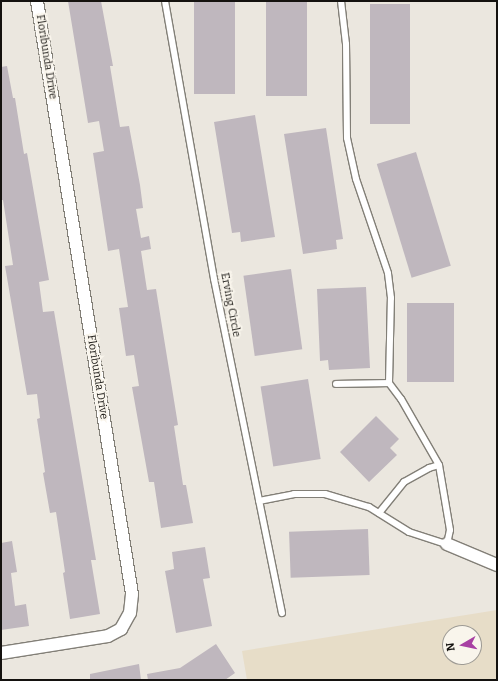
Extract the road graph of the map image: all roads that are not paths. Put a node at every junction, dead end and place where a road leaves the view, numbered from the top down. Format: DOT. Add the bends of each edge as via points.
graph roads {
  1 [pos="36,1"];
  2 [pos="165,1"];
  3 [pos="341,1"];
  4 [pos="389,383"];
  5 [pos="336,384"];
  6 [pos="439,465"];
  7 [pos="259,501"];
  8 [pos="380,513"];
  9 [pos="447,544"];
  10 [pos="497,565"];
  11 [pos="282,613"];
  12 [pos="1,653"];
  1 -- 12 [label="street, Floribunda Drive" via="132,594 130,613 121,629 108,636"];
  2 -- 7 [label="lane, Erving Circle" via="214,279"];
  3 -- 4 [label="lane" via="346,44 347,138 356,179 388,273"];
  4 -- 5 [label="lane"];
  4 -- 6 [label="lane"];
  6 -- 8 [label="lane" via="404,482"];
  6 -- 9 [label="lane" via="450,530"];
  7 -- 8 [label="lane" via="294,494 325,494 369,507"];
  7 -- 11 [label="lane, Erving Circle"];
  8 -- 9 [label="lane" via="409,532"];
  9 -- 10 [label="street"];
}
